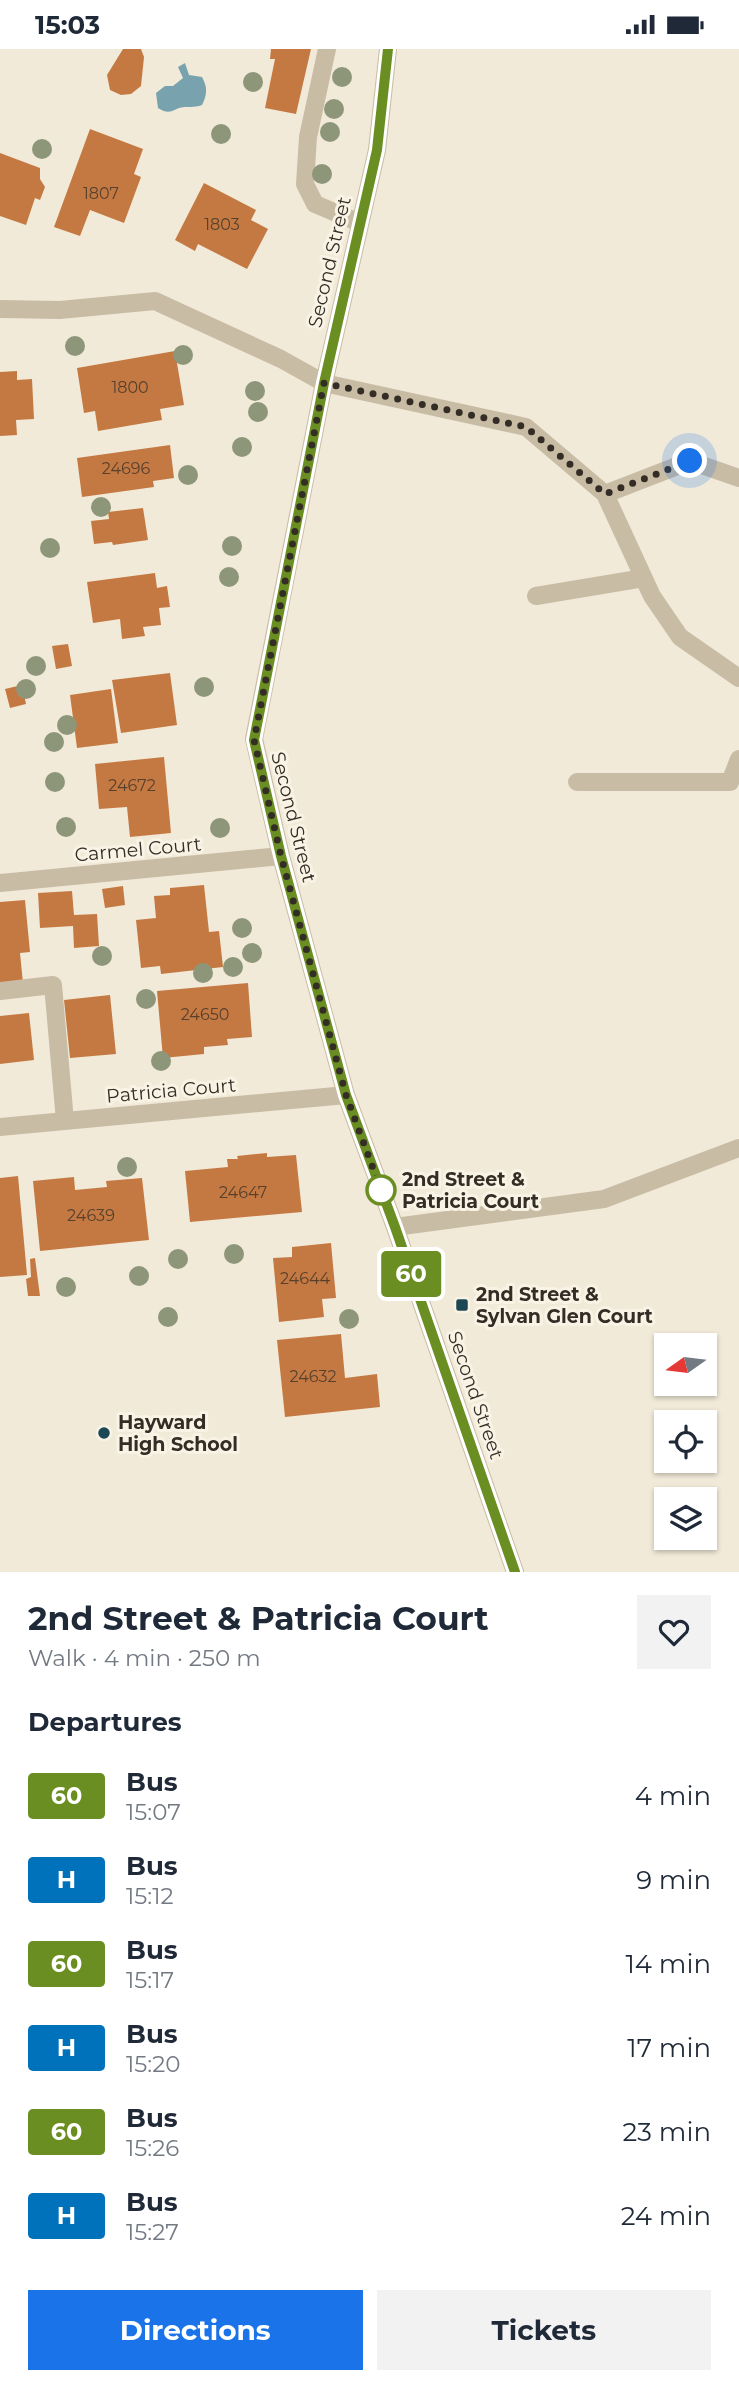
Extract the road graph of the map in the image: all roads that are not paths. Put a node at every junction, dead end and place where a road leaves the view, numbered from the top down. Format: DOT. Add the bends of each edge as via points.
graph roads {
  1 [pos="327,49"];
  2 [pos="388,49"];
  3 [pos="360,223"];
  4 [pos="0,309"];
  5 [pos="324,383"];
  6 [pos="739,478"];
  7 [pos="605,494"];
  8 [pos="644,579"];
  9 [pos="536,596"];
  10 [pos="739,678"];
  11 [pos="739,759"];
  12 [pos="577,782"];
  13 [pos="281,856"];
  14 [pos="0,883"];
  15 [pos="0,991"];
  16 [pos="346,1095"];
  17 [pos="65,1121"];
  18 [pos="0,1127"];
  19 [pos="739,1148"];
  20 [pos="395,1227"];
  21 [pos="515,1572"];
  1 -- 3 [label="street" via="309,137 305,184 315,204"];
  2 -- 3 [label="street, Second Street" via="377,150"];
  3 -- 5 [label="street, Second Street"];
  4 -- 5 [label="street" via="60,310 155,302"];
  5 -- 7 [label="street" via="526,427"];
  5 -- 13 [label="street, Second Street" via="254,740"];
  6 -- 7 [label="street" via="690,461"];
  7 -- 8 [label="street"];
  8 -- 9 [label="street"];
  8 -- 10 [label="street" via="680,637"];
  11 -- 12 [label="street" via="730,782"];
  13 -- 14 [label="street, Carmel Court"];
  13 -- 16 [label="street, Second Street"];
  15 -- 17 [label="street" via="53,985"];
  16 -- 17 [label="street, Patricia Court"];
  16 -- 20 [label="street, Second Street"];
  17 -- 18 [label="street, Patricia Court"];
  19 -- 20 [label="street" via="604,1199"];
  20 -- 21 [label="street, Second Street"];
}
